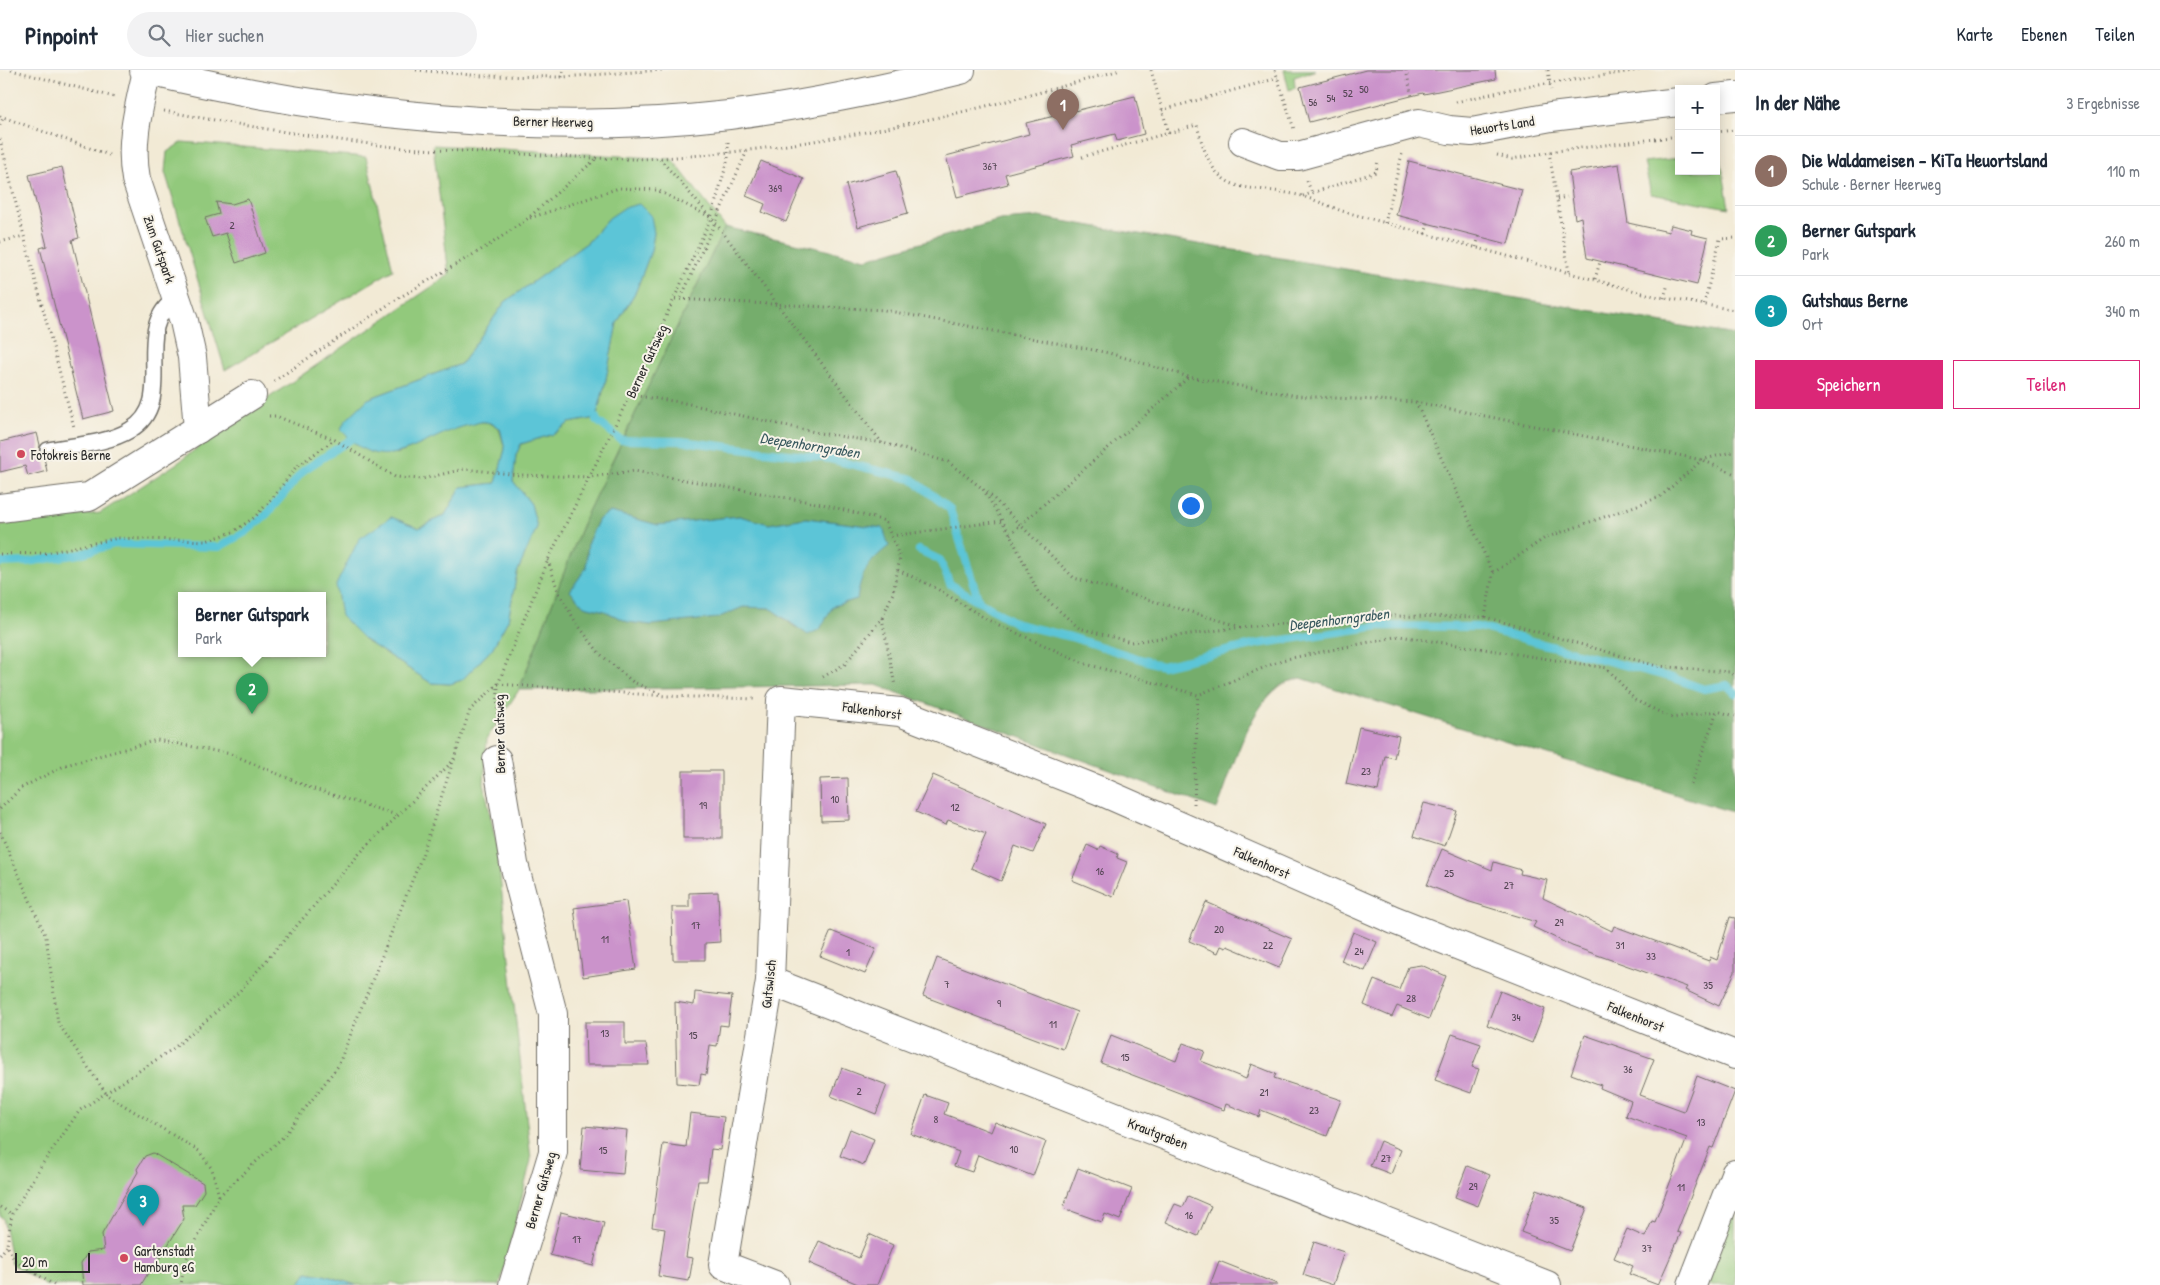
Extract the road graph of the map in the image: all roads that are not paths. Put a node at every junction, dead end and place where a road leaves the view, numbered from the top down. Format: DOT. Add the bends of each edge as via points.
graph roads {
  1 [pos="146,70"];
  2 [pos="962,70"];
  3 [pos="1735,96"];
  4 [pos="1720,98"];
  5 [pos="1675,102"];
  6 [pos="1243,142"];
  7 [pos="177,298"];
  8 [pos="259,406"];
  9 [pos="198,429"];
  10 [pos="48,450"];
  11 [pos="0,508"];
  12 [pos="781,700"];
  13 [pos="497,760"];
  14 [pos="770,981"];
  15 [pos="1735,1055"];
  16 [pos="1735,1174"];
  17 [pos="513,1285"];
  18 [pos="775,1285"];
  19 [pos="1546,1285"];
  20 [pos="1692,1285"];
  1 -- 2 [label="street, Berner Heerweg" via="331,106 444,118 549,122 628,122 791,107 864,94"];
  1 -- 7 [label="street, Zum Gutspark" via="134,130 133,164"];
  3 -- 4 [label="street"];
  5 -- 6 [label="street, Heuorts Land" via="1551,117 1472,132 1419,123 1298,156 1280,156"];
  7 -- 9 [label="street, Zum Gutspark" via="192,357"];
  7 -- 10 [label="lane" via="168,304 157,322 152,359 154,390 148,413 129,431"];
  8 -- 9 [label="street"];
  9 -- 11 [label="street" via="90,497"];
  12 -- 14 [label="street, Gutswisch"];
  12 -- 15 [label="street, Falkenhorst" via="900,712 1098,790 1394,920"];
  13 -- 17 [label="street, Berner Gutsweg" via="514,864 553,1014 553,1152"];
  14 -- 18 [label="street, Gutswisch" via="723,1264"];
  14 -- 19 [label="street, Krautgraben"];
  16 -- 20 [label="street"];
}
